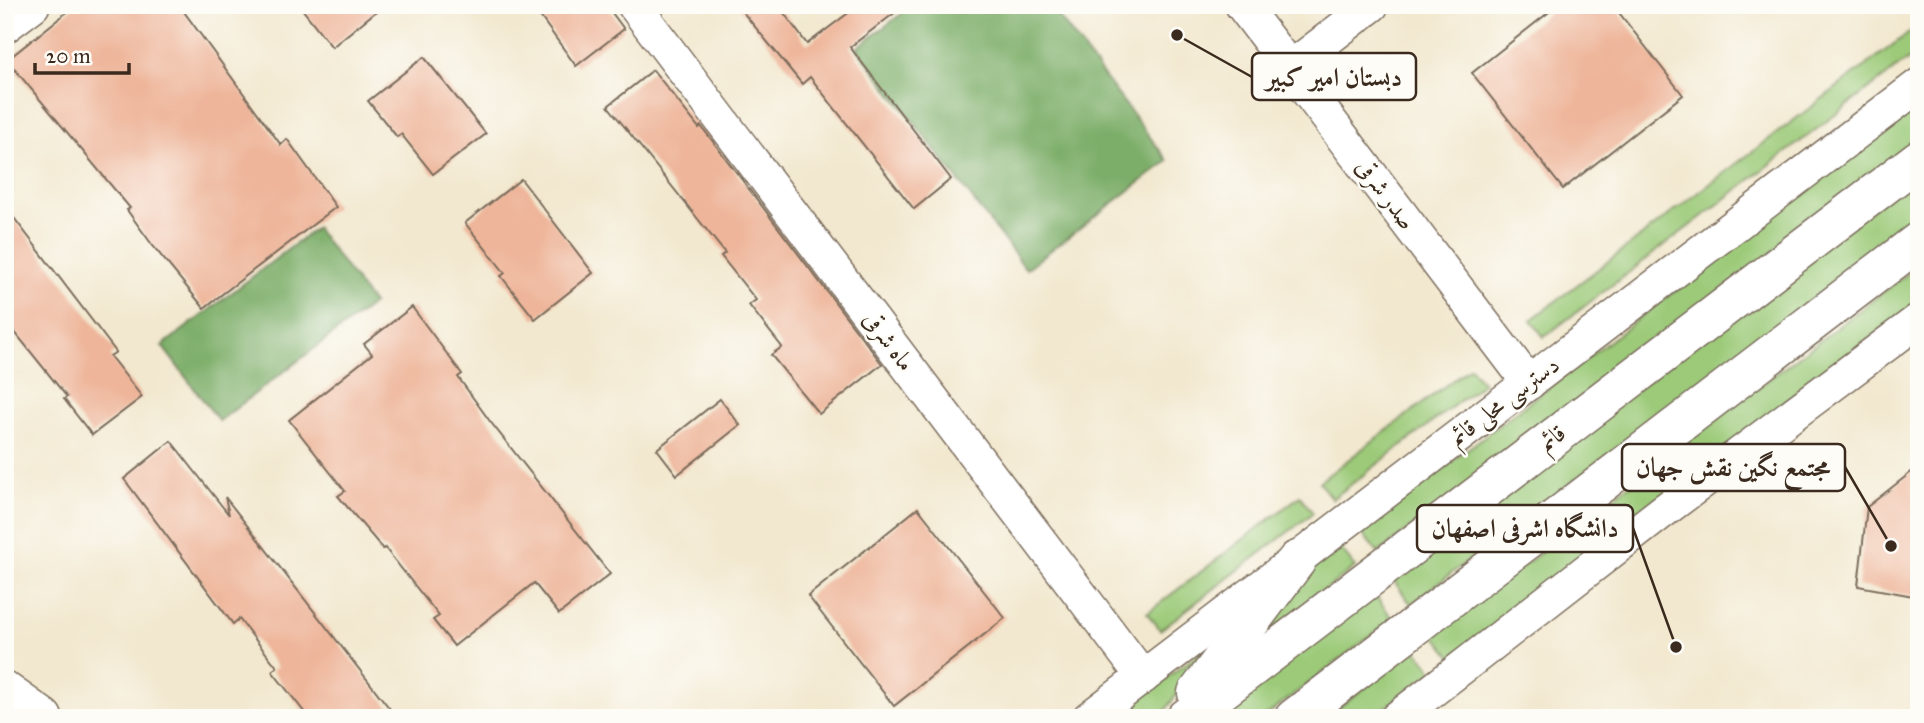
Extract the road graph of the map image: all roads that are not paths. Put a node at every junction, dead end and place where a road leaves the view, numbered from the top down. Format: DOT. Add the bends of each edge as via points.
graph roads {
  1 [pos="33,5"];
  2 [pos="634,5"];
  3 [pos="1242,5"];
  4 [pos="1372,5"];
  5 [pos="5,26"];
  6 [pos="1290,68"];
  7 [pos="1919,85"];
  8 [pos="1919,159"];
  9 [pos="1919,242"];
  10 [pos="1919,320"];
  11 [pos="1529,383"];
  12 [pos="1297,560"];
  13 [pos="1143,677"];
  14 [pos="5,691"];
  15 [pos="43,718"];
  16 [pos="1089,718"];
  17 [pos="1179,718"];
  18 [pos="1186,718"];
  19 [pos="1294,718"];
  20 [pos="1397,718"];
  1 -- 5 [label="street"];
  2 -- 13 [label="street, ماه شرقی"];
  3 -- 6 [label="street, صدر شرقی"];
  4 -- 6 [label="street"];
  6 -- 11 [label="street, صدر شرقی"];
  7 -- 11 [label="street, دسترسی محلی قائم"];
  8 -- 18 [label="main road, قائم"];
  9 -- 19 [label="main road"];
  10 -- 20 [label="street"];
  11 -- 12 [label="street, دسترسی محلی قائم"];
  12 -- 13 [label="street, دسترسی محلی قائم"];
  12 -- 17 [label="main road"];
  13 -- 16 [label="street, دسترسی محلی قائم"];
  14 -- 15 [label="main road"];
}
